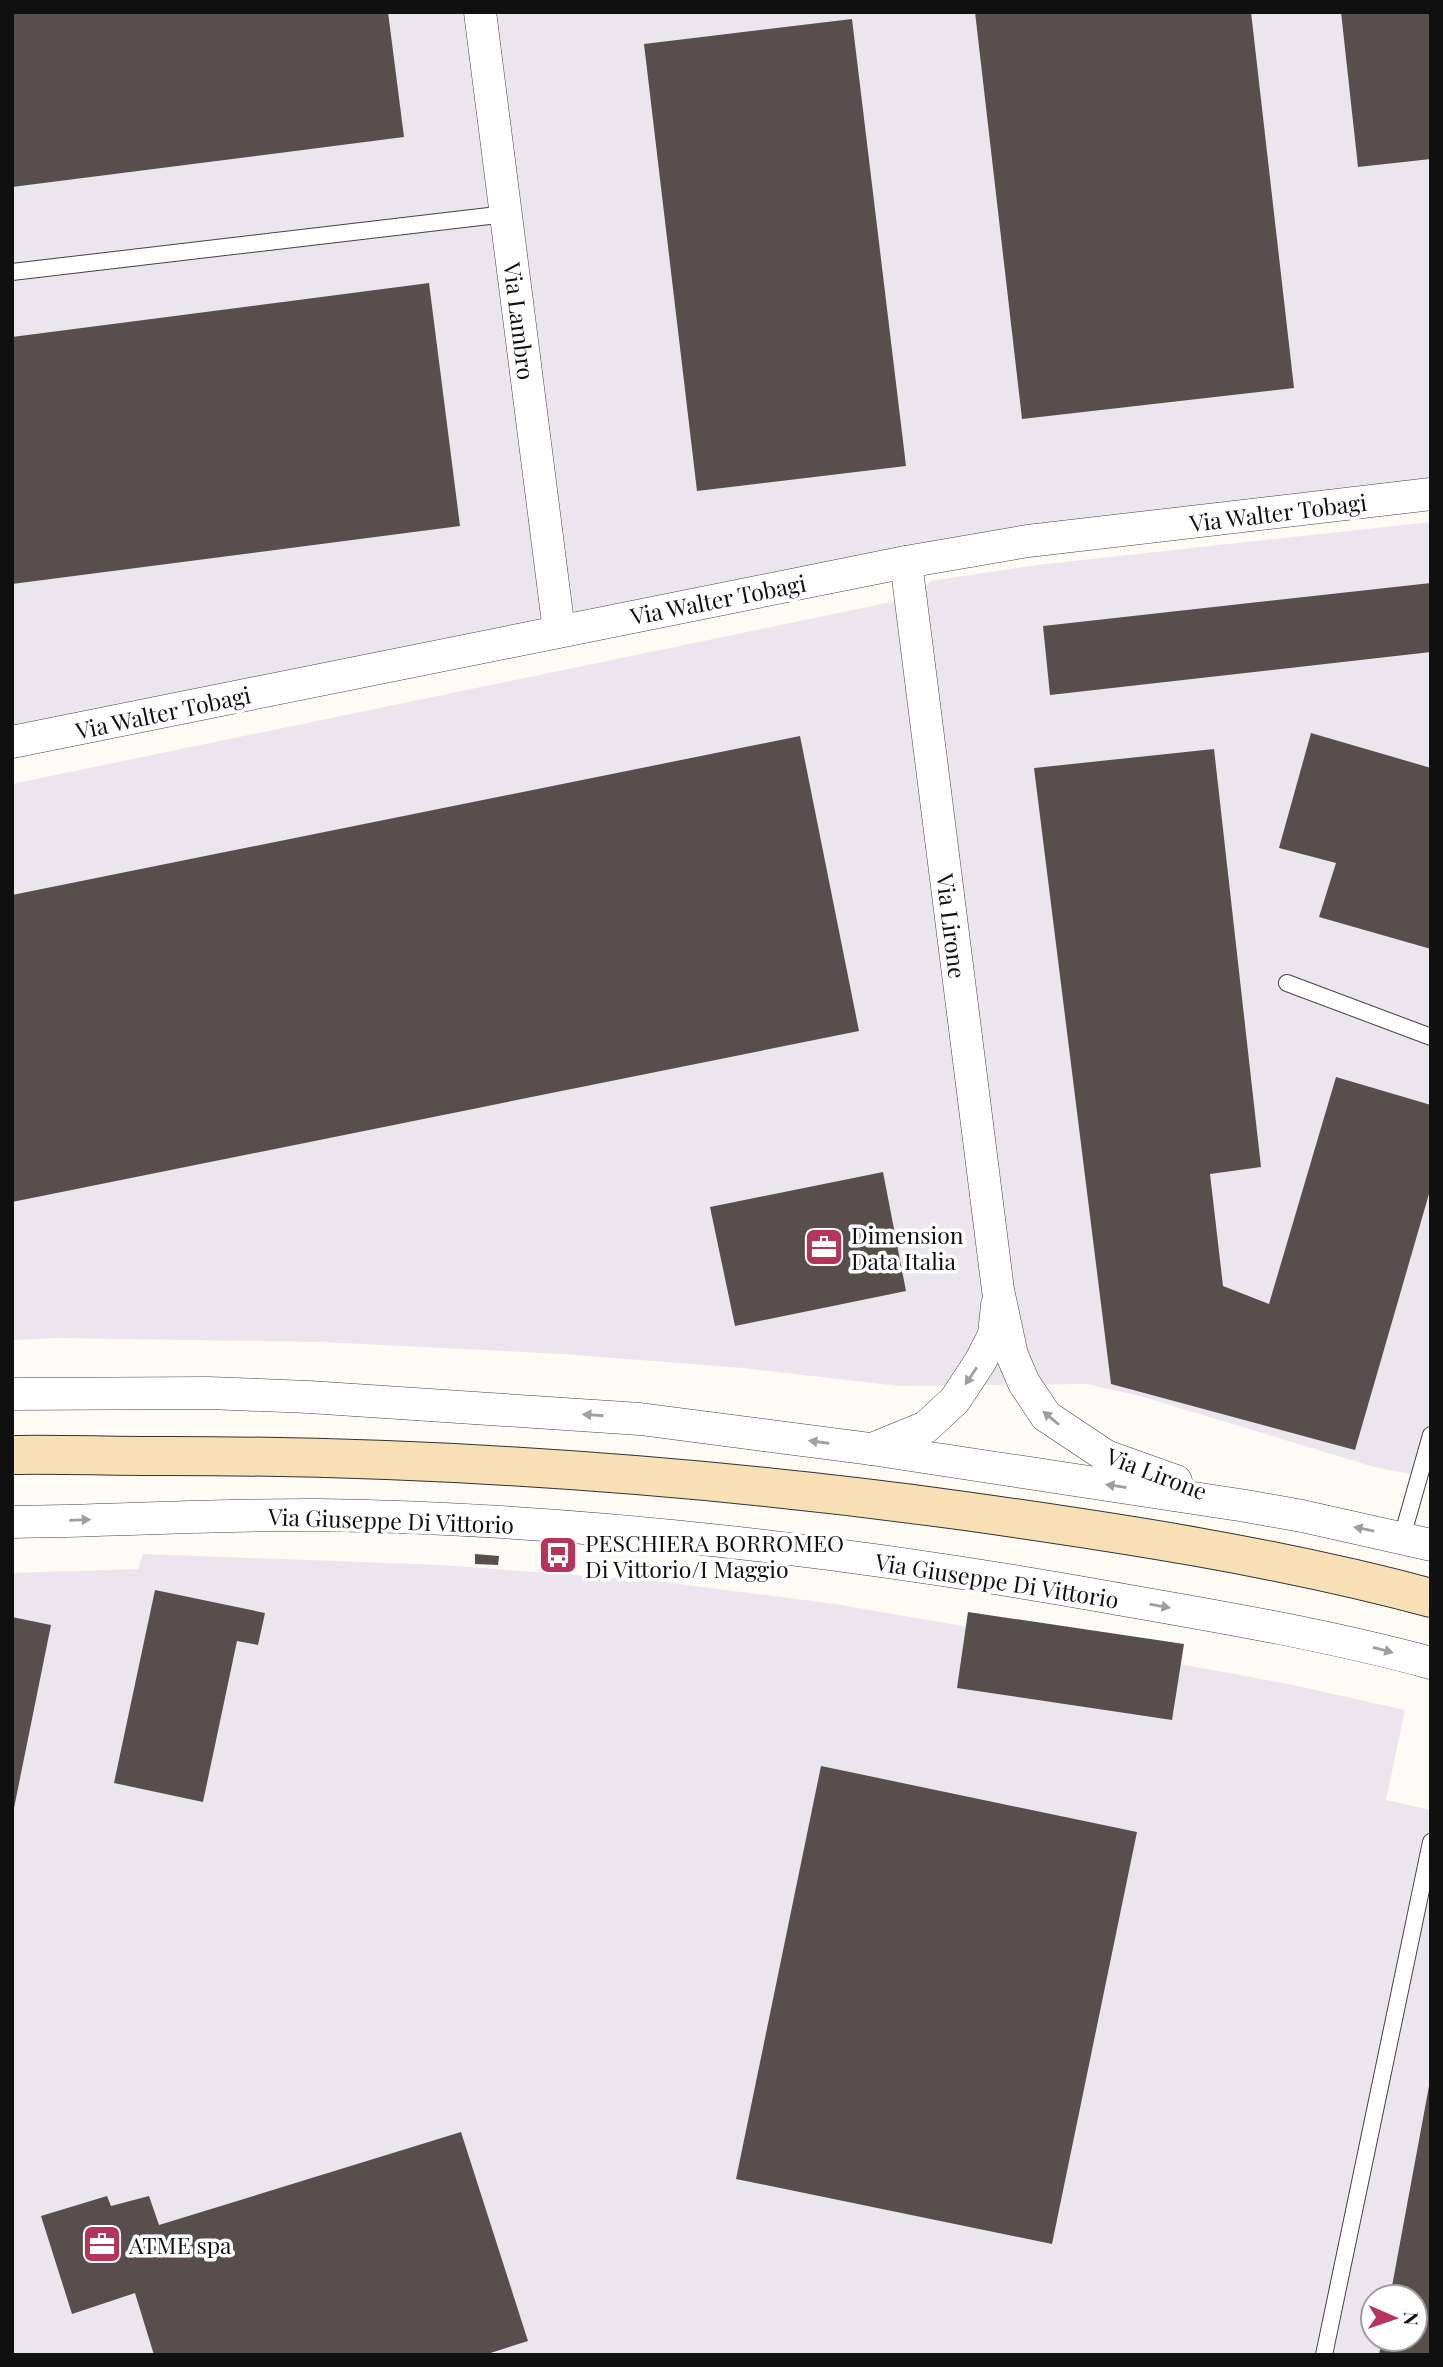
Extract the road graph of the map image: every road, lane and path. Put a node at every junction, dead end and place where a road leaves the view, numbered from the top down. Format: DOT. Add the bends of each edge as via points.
graph roads {
  1 [pos="480,12"];
  2 [pos="506,214"];
  3 [pos="12,272"];
  4 [pos="1431,494"];
  5 [pos="905,562"];
  6 [pos="559,631"];
  7 [pos="12,742"];
  8 [pos="1287,983"];
  9 [pos="1431,1037"];
  10 [pos="998,1290"];
  11 [pos="12,1394"];
  12 [pos="1431,1435"];
  13 [pos="871,1449"];
  14 [pos="12,1455"];
  15 [pos="1246,1506"];
  16 [pos="12,1522"];
  17 [pos="1416,1541"];
  18 [pos="1431,1598"];
  19 [pos="1431,1662"];
  20 [pos="1431,1842"];
  21 [pos="1324,2355"];
  1 -- 2 [label="street, Via Lambro"];
  2 -- 3 [label="lane"];
  2 -- 6 [label="street, Via Lambro"];
  4 -- 5 [label="street, Via Walter Tobagi" via="1028,541"];
  5 -- 6 [label="street, Via Walter Tobagi"];
  5 -- 10 [label="street, Via Lirone"];
  6 -- 7 [label="street, Via Walter Tobagi"];
  8 -- 9 [label="lane"];
  10 -- 13 [label="street, Via Lirone, one-way" via="993,1335 955,1400 926,1427"];
  15 -- 10 [label="street, Via Lirone, one-way" via="1106,1456 1046,1416 1012,1355"];
  13 -- 11 [label="street, one-way" via="640,1419 418,1403 209,1393"];
  12 -- 17 [label="lane"];
  15 -- 13 [label="street, one-way"];
  14 -- 18 [label="main road" via="379,1459 749,1485 1037,1521 1275,1562"];
  17 -- 15 [label="street, one-way"];
  16 -- 19 [label="street, Via Giuseppe Di Vittorio, one-way" via="321,1515 461,1520 680,1538 918,1565 1030,1583 1281,1628"];
  20 -- 21 [label="lane"];
}
